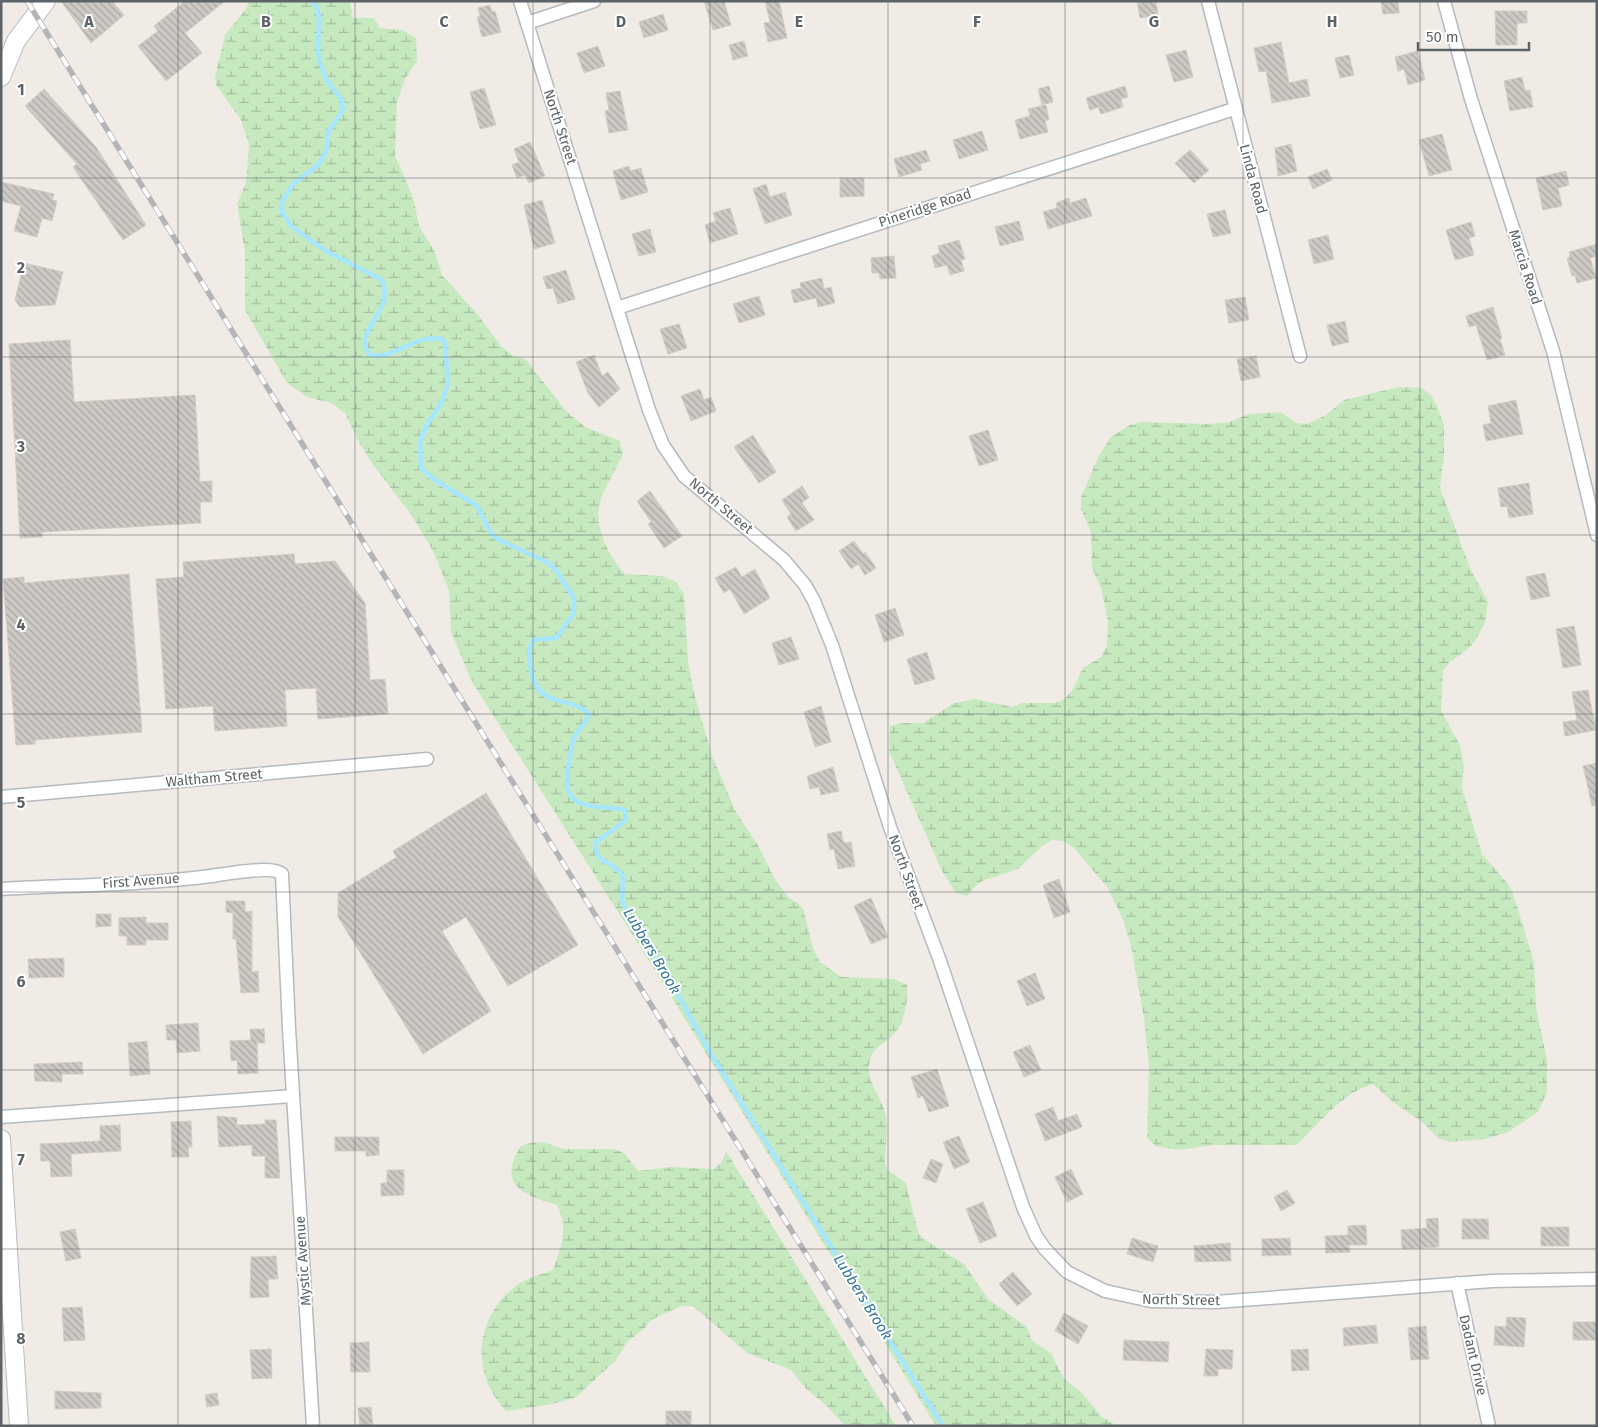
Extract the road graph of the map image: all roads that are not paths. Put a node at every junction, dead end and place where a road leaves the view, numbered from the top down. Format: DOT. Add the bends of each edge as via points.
graph roads {
  1 [pos="46,1"];
  2 [pos="520,1"];
  3 [pos="594,1"];
  4 [pos="1208,1"];
  5 [pos="1444,1"];
  6 [pos="527,23"];
  7 [pos="1,77"];
  8 [pos="1234,109"];
  9 [pos="617,308"];
  10 [pos="1300,356"];
  11 [pos="1597,535"];
  12 [pos="427,759"];
  13 [pos="1,797"];
  14 [pos="280,872"];
  15 [pos="1,889"];
  16 [pos="293,1096"];
  17 [pos="1,1118"];
  18 [pos="1,1139"];
  19 [pos="1597,1279"];
  20 [pos="1457,1283"];
  21 [pos="18,1426"];
  22 [pos="312,1426"];
  23 [pos="1489,1426"];
  1 -- 7 [label="main road" via="16,42"];
  2 -- 6 [label="street, North Street"];
  3 -- 6 [label="street"];
  4 -- 8 [label="street, Linda Road"];
  5 -- 11 [label="street, Marcia Road" via="1471,99 1553,351"];
  6 -- 9 [label="street, North Street"];
  8 -- 9 [label="street, Pineridge Road"];
  8 -- 10 [label="street, Linda Road"];
  9 -- 20 [label="street, North Street" via="649,410 673,462 684,476 784,560 805,585 814,602 832,646 884,810 940,961 1023,1207 1044,1249 1080,1280 1120,1296 1152,1301 1216,1302"];
  12 -- 13 [label="street, Waltham Street"];
  14 -- 15 [label="street, First Avenue" via="256,871 144,883"];
  14 -- 16 [label="street, Mystic Avenue" via="284,878"];
  16 -- 17 [label="street"];
  16 -- 22 [label="street, Mystic Avenue"];
  18 -- 21 [label="main road"];
  19 -- 20 [label="street, North Street"];
  20 -- 23 [label="street, Dadant Drive"];
}
